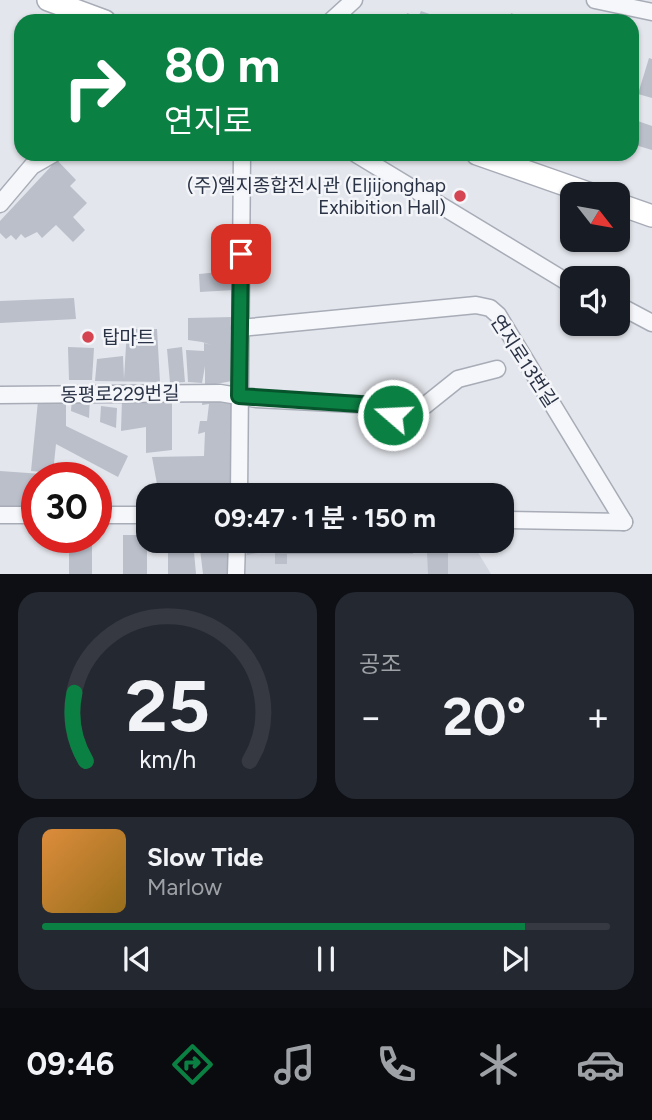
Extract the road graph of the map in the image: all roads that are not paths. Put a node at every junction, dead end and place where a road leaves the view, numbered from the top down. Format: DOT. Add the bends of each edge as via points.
graph roads {
  1 [pos="48,0"];
  2 [pos="354,0"];
  3 [pos="595,0"];
  4 [pos="652,12"];
  5 [pos="86,14"];
  6 [pos="339,14"];
  7 [pos="41,161"];
  8 [pos="242,161"];
  9 [pos="368,161"];
  10 [pos="497,161"];
  11 [pos="560,183"];
  12 [pos="0,204"];
  13 [pos="630,208"];
  14 [pos="652,216"];
  15 [pos="560,278"];
  16 [pos="630,311"];
  17 [pos="652,323"];
  18 [pos="240,328"];
  19 [pos="497,369"];
  20 [pos="0,395"];
  21 [pos="239,396"];
  22 [pos="239,483"];
  23 [pos="0,515"];
  24 [pos="21,515"];
  25 [pos="112,515"];
  26 [pos="136,515"];
  27 [pos="514,520"];
  28 [pos="237,553"];
  29 [pos="236,574"];
  1 -- 5 [label="main road"];
  2 -- 6 [label="street"];
  3 -- 4 [label="street"];
  7 -- 12 [label="street"];
  8 -- 18 [label="street"];
  9 -- 15 [label="street"];
  10 -- 11 [label="main road"];
  13 -- 14 [label="main road"];
  16 -- 17 [label="street"];
  18 -- 21 [label="street"];
  18 -- 27 [label="street, 연지로13번길" via="475,305 490,308 624,522"];
  19 -- 21 [label="street, 동평로229번길" via="451,382 423,407 393,415 374,405"];
  20 -- 21 [label="street, 동평로229번길"];
  21 -- 22 [label="street"];
  23 -- 24 [label="street"];
  25 -- 26 [label="street"];
  28 -- 29 [label="street"];
}
